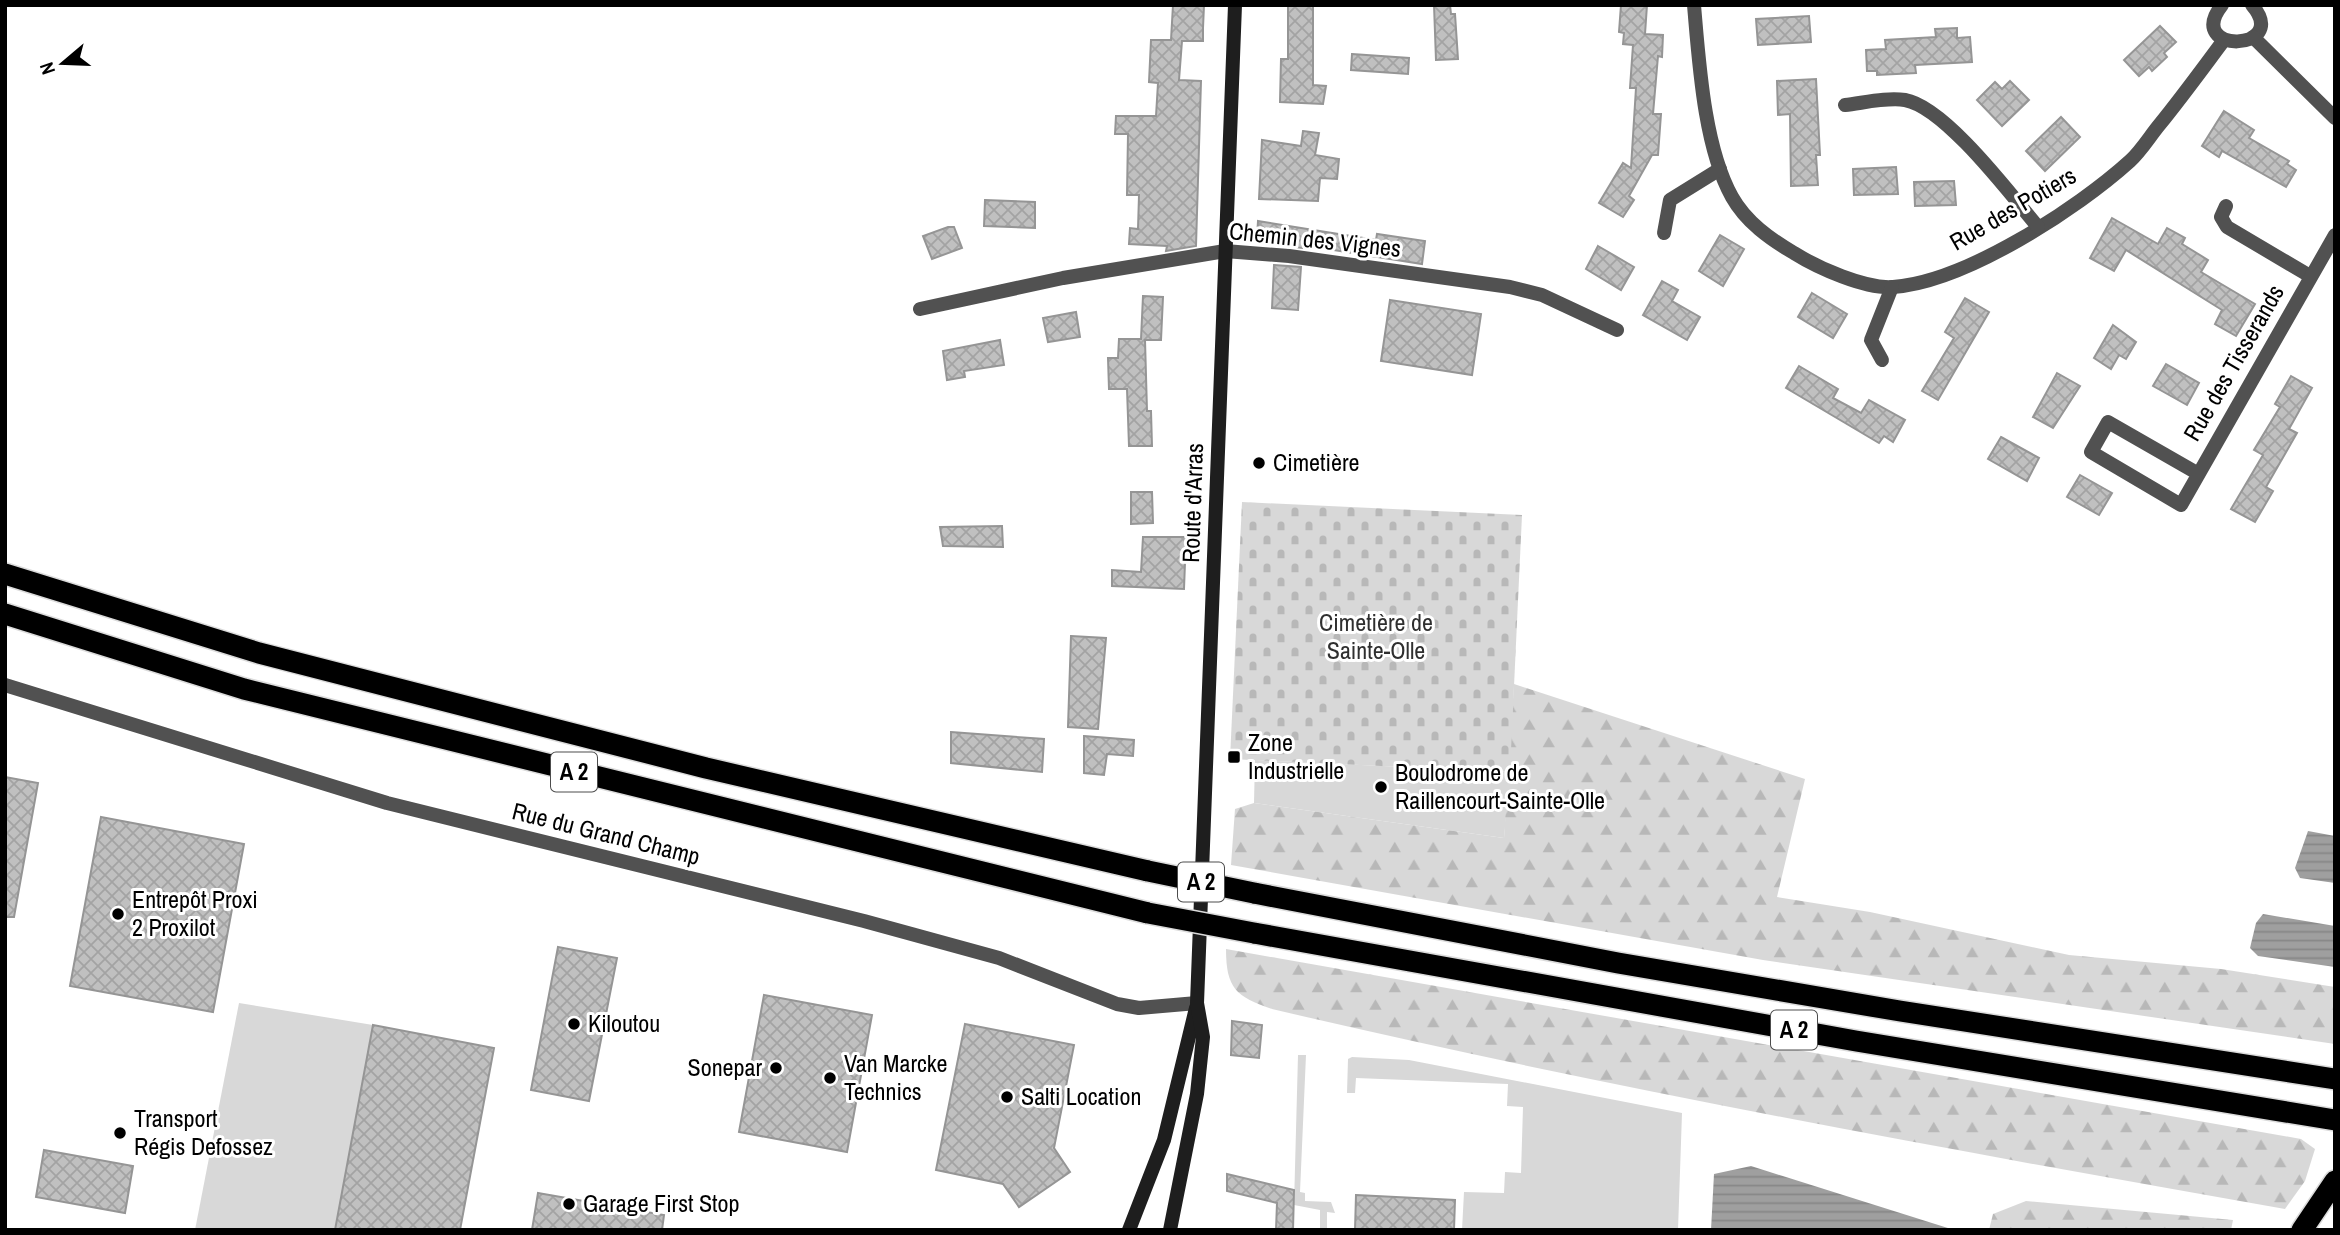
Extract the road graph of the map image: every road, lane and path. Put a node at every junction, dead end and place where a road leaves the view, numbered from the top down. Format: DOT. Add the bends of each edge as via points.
graph roads {
  1 [pos="1235,5"];
  2 [pos="1694,5"];
  3 [pos="2252,5"];
  4 [pos="2220,6"];
  5 [pos="2253,37"];
  6 [pos="2224,40"];
  7 [pos="1845,105"];
  8 [pos="2335,118"];
  9 [pos="1720,169"];
  10 [pos="2226,206"];
  11 [pos="2038,227"];
  12 [pos="1664,233"];
  13 [pos="2335,235"];
  14 [pos="1225,251"];
  15 [pos="2310,276"];
  16 [pos="1892,287"];
  17 [pos="920,309"];
  18 [pos="1617,330"];
  19 [pos="1882,360"];
  20 [pos="2197,472"];
  21 [pos="5,574"];
  22 [pos="5,614"];
  23 [pos="5,685"];
  24 [pos="1197,1003"];
  25 [pos="2335,1079"];
  26 [pos="2335,1120"];
  27 [pos="2335,1181"];
  28 [pos="1129,1230"];
  29 [pos="1170,1230"];
  30 [pos="2302,1230"];
  1 -- 14 [label="main road, Route d'Arras"];
  2 -- 9 [label="street, Rue des Potiers" via="1701,84"];
  3 -- 5 [label="street" via="2259,17"];
  4 -- 6 [label="street" via="2215,20"];
  5 -- 6 [label="street" via="2242,44"];
  5 -- 8 [label="street"];
  6 -- 11 [label="street, Rue des Potiers" via="2132,160"];
  7 -- 11 [label="street" via="1904,100 1929,109"];
  9 -- 12 [label="street" via="1670,200"];
  9 -- 16 [label="street, Rue des Potiers" via="1732,198 1764,236 1846,278"];
  10 -- 15 [label="street, Rue des Tisserands" via="2221,217 2227,227"];
  11 -- 16 [label="street, Rue des Potiers" via="1936,277"];
  13 -- 15 [label="street, Rue des Tisserands"];
  14 -- 17 [label="street, Chemin des Vignes" via="1063,278"];
  14 -- 18 [label="street, Chemin des Vignes" via="1510,287 1542,295"];
  14 -- 24 [label="main road, Route d'Arras"];
  15 -- 20 [label="street, Rue des Tisserands"];
  16 -- 19 [label="street" via="1871,340"];
  20 -- 20 [label="street, Rue des Tisserands" via="2108,422 2091,452 2181,505"];
  21 -- 25 [label="highway, A 2, bridge" via="260,653 720,772 1148,871 1618,963"];
  22 -- 26 [label="highway, A 2, bridge" via="244,689 1148,913 1856,1041"];
  23 -- 24 [label="street, Rue du Grand Champ" via="387,803 984,954 1117,1004 1147,1008"];
  24 -- 28 [label="main road" via="1164,1140"];
  24 -- 29 [label="main road" via="1203,1037 1197,1094"];
  27 -- 30 [label="highway"];
}
